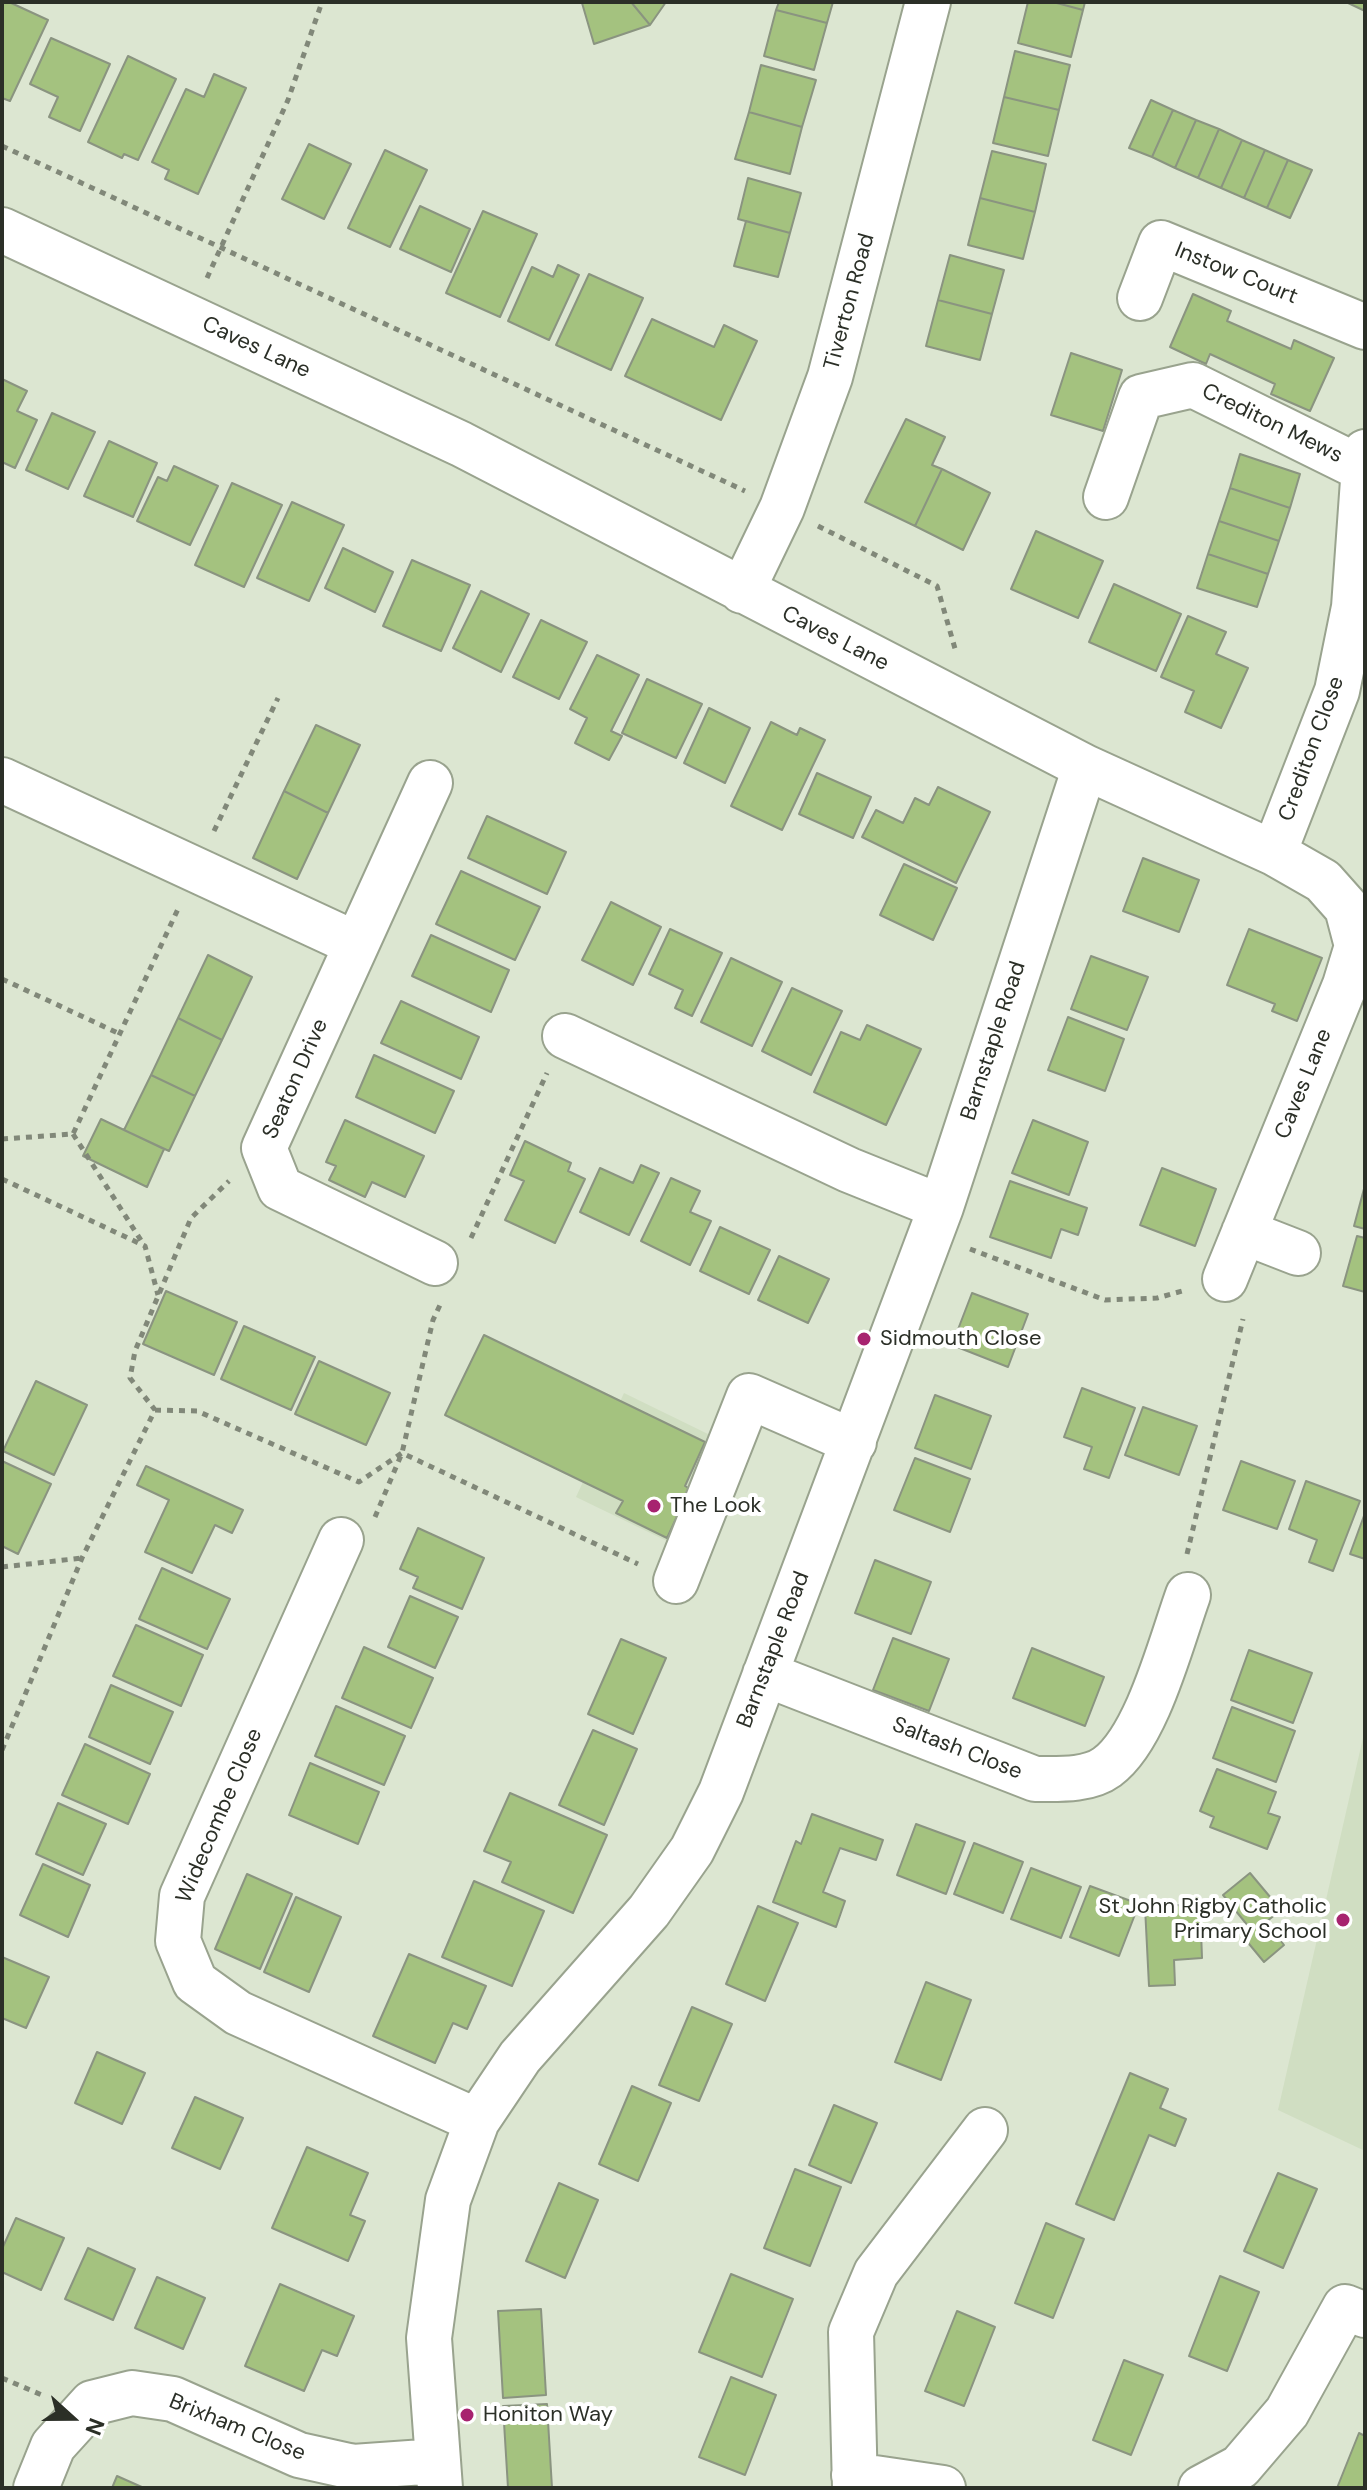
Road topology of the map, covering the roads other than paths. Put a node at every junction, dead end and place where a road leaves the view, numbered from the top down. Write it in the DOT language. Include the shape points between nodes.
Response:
graph roads {
  1 [pos="928,2"];
  2 [pos="2,230"];
  3 [pos="1140,298"];
  4 [pos="1365,327"];
  5 [pos="1364,461"];
  6 [pos="1106,497"];
  7 [pos="742,591"];
  8 [pos="1085,767"];
  9 [pos="2,780"];
  10 [pos="430,783"];
  11 [pos="1274,853"];
  12 [pos="356,944"];
  13 [pos="565,1036"];
  14 [pos="936,1221"];
  15 [pos="1244,1232"];
  16 [pos="1298,1253"];
  17 [pos="435,1263"];
  18 [pos="1225,1279"];
  19 [pos="854,1442"];
  20 [pos="341,1540"];
  21 [pos="676,1581"];
  22 [pos="1188,1595"];
  23 [pos="765,1674"];
  24 [pos="477,2121"];
  25 [pos="985,2130"];
  26 [pos="1365,2315"];
  27 [pos="439,2474"];
  28 [pos="854,2482"];
  29 [pos="36,2488"];
  30 [pos="943,2488"];
  31 [pos="1201,2488"];
  1 -- 7 [label="street, Tiverton Road" via="830,377 782,508"];
  2 -- 7 [label="street, Caves Lane" via="461,444"];
  3 -- 4 [label="street, Instow Court" via="1161,243"];
  5 -- 6 [label="street, Crediton Mews" via="1193,385 1141,397"];
  5 -- 11 [label="street, Crediton Close" via="1354,607 1337,691"];
  7 -- 8 [label="street, Caves Lane"];
  8 -- 11 [label="street, Caves Lane"];
  8 -- 14 [label="street, Barnstaple Road"];
  9 -- 12 [label="street"];
  10 -- 12 [label="street, Seaton Drive"];
  11 -- 15 [label="street, Caves Lane" via="1323,881 1347,908 1357,946"];
  12 -- 17 [label="street, Seaton Drive" via="264,1148 280,1188"];
  13 -- 14 [label="street" via="849,1170"];
  14 -- 19 [label="street, Barnstaple Road"];
  15 -- 16 [label="street"];
  15 -- 18 [label="street, Caves Lane"];
  19 -- 21 [label="street" via="749,1396"];
  19 -- 23 [label="street, Barnstaple Road"];
  20 -- 24 [label="street, Widecombe Close" via="182,1896 178,1941 195,1982 238,2013"];
  22 -- 23 [label="street, Saltash Close" via="1143,1718 1125,1751 1106,1769 1075,1778 1035,1779"];
  23 -- 24 [label="street, Barnstaple Road" via="721,1792 692,1850 649,1911 520,2057"];
  24 -- 27 [label="street, Barnstaple Road" via="448,2200 429,2338"];
  25 -- 28 [label="street" via="876,2273 851,2332"];
  26 -- 31 [label="street" via="1345,2307 1287,2412 1240,2467"];
  27 -- 29 [label="street, Brixham Close" via="353,2467 299,2455 173,2399 132,2393 92,2403 53,2446"];
  28 -- 30 [label="street"];
}
